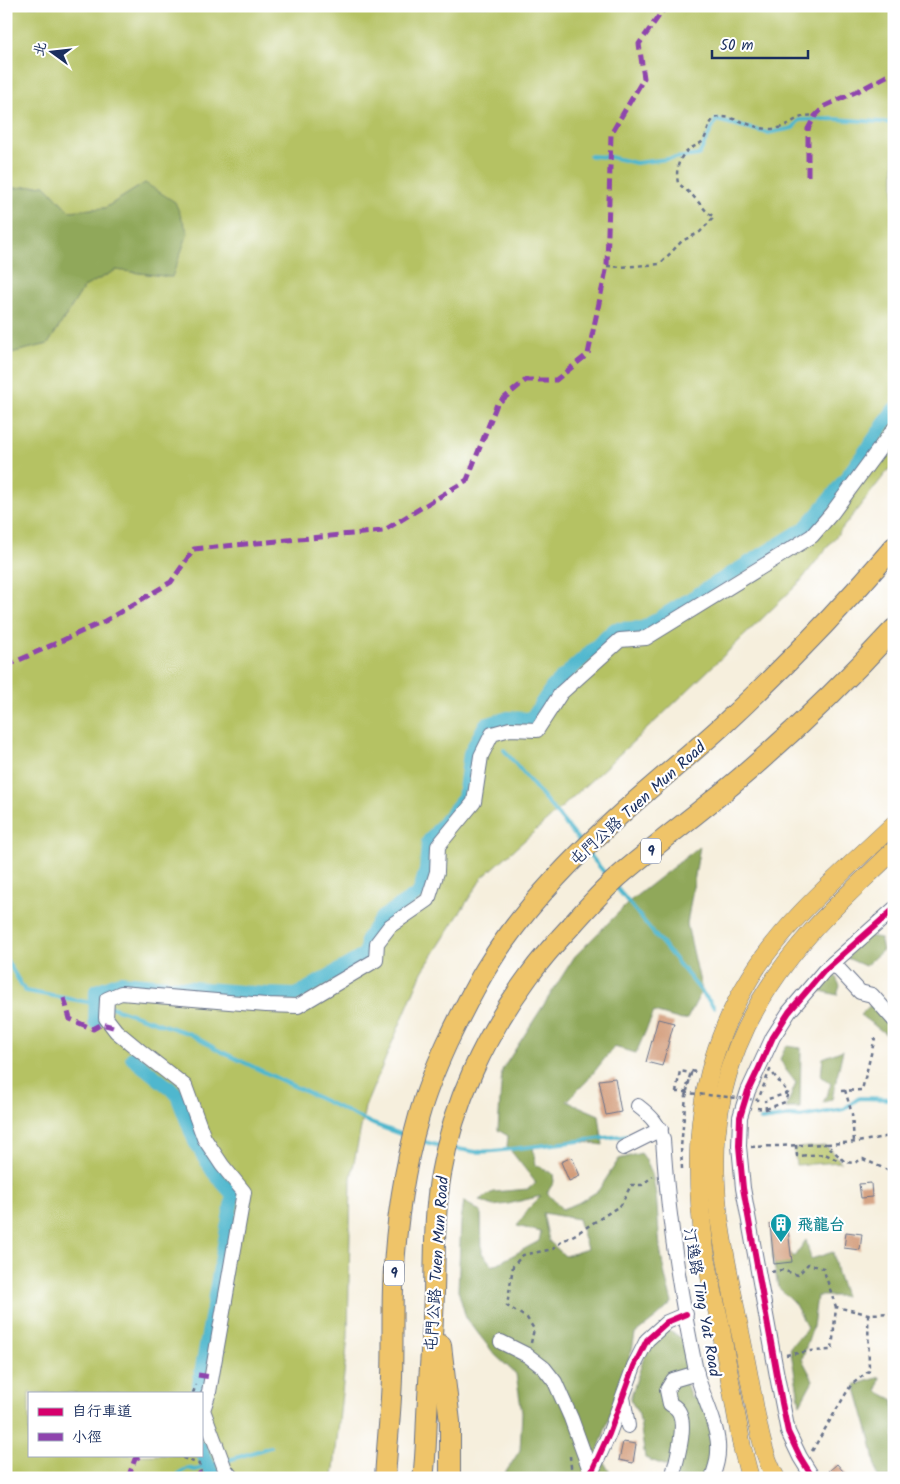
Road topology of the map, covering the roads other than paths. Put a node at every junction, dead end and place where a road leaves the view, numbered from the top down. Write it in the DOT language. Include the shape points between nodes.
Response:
graph roads {
  1 [pos="894,429"];
  2 [pos="894,547"];
  3 [pos="894,629"];
  4 [pos="894,824"];
  5 [pos="894,850"];
  6 [pos="894,909"];
  7 [pos="832,963"];
  8 [pos="894,1020"];
  9 [pos="638,1106"];
  10 [pos="660,1129"];
  11 [pos="624,1148"];
  12 [pos="686,1314"];
  13 [pos="501,1342"];
  14 [pos="697,1373"];
  15 [pos="437,1377"];
  16 [pos="623,1396"];
  17 [pos="628,1426"];
  18 [pos="229,1473"];
  19 [pos="385,1474"];
  20 [pos="590,1475"];
  21 [pos="424,1478"];
  22 [pos="450,1478"];
  23 [pos="672,1478"];
  24 [pos="712,1478"];
  25 [pos="750,1478"];
  26 [pos="776,1478"];
  27 [pos="813,1478"];
  1 -- 18 [label="street" via="812,536 646,638 620,640 561,693 537,730 510,729 492,734 481,756 474,802 438,846 436,872 428,900 390,926 377,943 376,960 298,1006 121,993 107,999 106,1018 116,1031 185,1086 204,1138 244,1192 209,1392 203,1410"];
  2 -- 19 [label="highway, 屯門公路 Tuen Mun Road / 9" via="775,675 569,864 508,935 471,995 433,1075 419,1116 401,1196 396,1230 392,1377"];
  3 -- 15 [label="highway, 屯門公路 Tuen Mun Road / 9" via="761,760 618,878 587,908 560,938 504,1013 470,1079 441,1174 434,1308 440,1340"];
  4 -- 25 [label="main road" via="801,914 750,977 717,1046 706,1084 699,1130 698,1181 705,1250"];
  5 -- 26 [label="main road" via="814,928 768,986 734,1051 723,1090 716,1130 715,1177 721,1228 761,1441"];
  6 -- 7 [label="street"];
  7 -- 8 [label="street" via="860,992 872,995"];
  7 -- 27 [label="street, bridge" via="789,1012 773,1037 748,1091 740,1117 743,1188 788,1432"];
  9 -- 10 [label="street"];
  10 -- 11 [label="street"];
  10 -- 12 [label="street, 汀逸路 Ting Yat Road" via="674,1247"];
  12 -- 14 [label="street, 汀逸路 Ting Yat Road"];
  12 -- 16 [label="street" via="667,1322 647,1340"];
  13 -- 20 [label="street" via="533,1359 555,1382"];
  14 -- 23 [label="street" via="673,1380 667,1390 670,1404 678,1409 682,1422 681,1442"];
  14 -- 24 [label="street, 汀逸路 Ting Yat Road" via="718,1443 718,1463"];
  15 -- 21 [label="highway"];
  15 -- 22 [label="highway" via="450,1422"];
  16 -- 17 [label="street"];
  16 -- 20 [label="street"];
}
